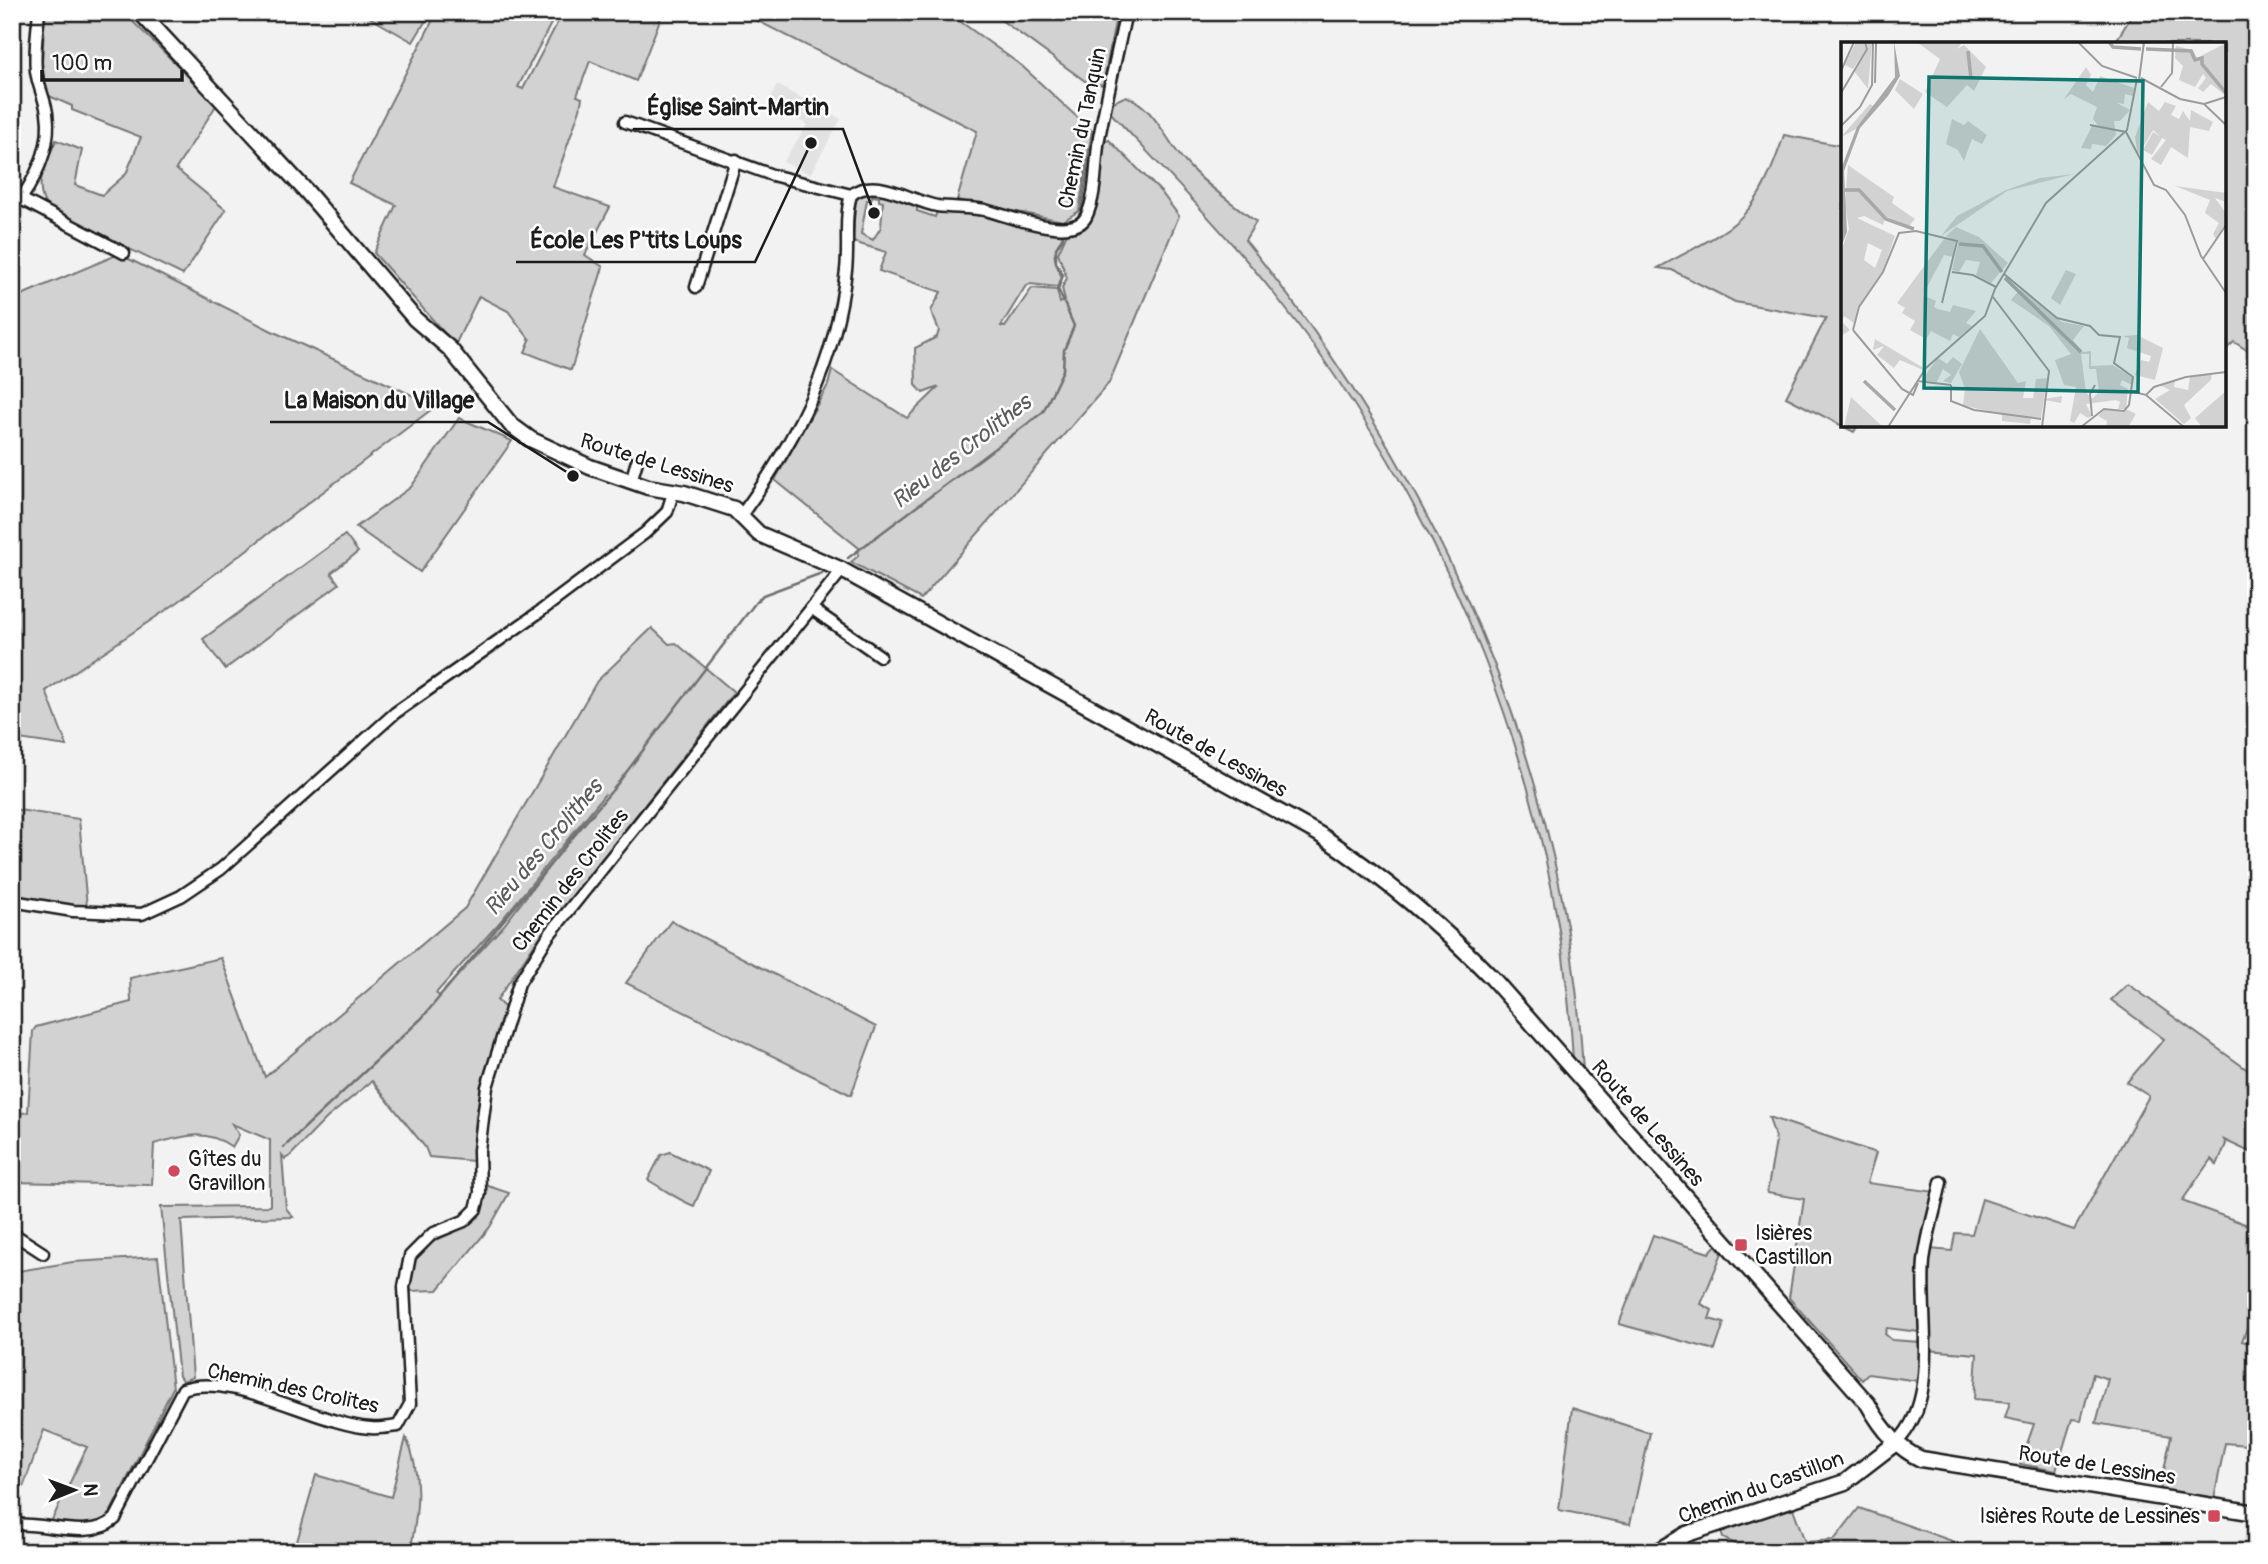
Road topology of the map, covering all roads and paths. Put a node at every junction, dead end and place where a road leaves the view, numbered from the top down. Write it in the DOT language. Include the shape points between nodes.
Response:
graph roads {
  1 [pos="39,12"];
  2 [pos="139,12"];
  3 [pos="1126,12"];
  4 [pos="625,122"];
  5 [pos="736,160"];
  6 [pos="851,195"];
  7 [pos="17,200"];
  8 [pos="124,253"];
  9 [pos="696,287"];
  10 [pos="638,461"];
  11 [pos="631,481"];
  12 [pos="673,493"];
  13 [pos="742,514"];
  14 [pos="842,570"];
  15 [pos="811,608"];
  16 [pos="880,656"];
  17 [pos="12,901"];
  18 [pos="1941,1182"];
  19 [pos="12,1233"];
  20 [pos="43,1253"];
  21 [pos="1897,1442"];
  22 [pos="2255,1513"];
  23 [pos="12,1525"];
  24 [pos="1657,1552"];
  1 -- 7 [label="street" via="36,74 47,114 48,143 33,182"];
  2 -- 11 [label="main road, Route de Lessines" via="307,192 415,319 450,349 511,425 553,451"];
  3 -- 6 [label="street, Chemin du Tanquin" via="1086,217 1080,224 1058,228 982,210 937,206 880,188 864,187"];
  4 -- 5 [label="street"];
  5 -- 6 [label="street" via="772,175"];
  5 -- 9 [label="street"];
  6 -- 13 [label="street" via="847,269 833,347 822,378"];
  7 -- 8 [label="street"];
  10 -- 11 [label="street"];
  11 -- 12 [label="main road, Route de Lessines"];
  12 -- 13 [label="main road, Route de Lessines"];
  12 -- 17 [label="street" via="667,512 645,533 395,712 221,869 181,896 142,914 73,911"];
  13 -- 14 [label="main road, Route de Lessines" via="759,534"];
  14 -- 15 [label="street, Chemin des Crolites"];
  14 -- 21 [label="main road, Route de Lessines" via="1320,834 1435,922 1510,999"];
  15 -- 16 [label="street"];
  15 -- 23 [label="street, Chemin des Crolites" via="526,968 487,1087 476,1209 464,1221 418,1244 406,1269 410,1404 398,1426 370,1429 230,1389 192,1386 183,1389 115,1519 106,1527 92,1531"];
  18 -- 21 [label="street, Chemin du Castillon" via="1924,1258 1923,1384 1915,1420"];
  19 -- 20 [label="street"];
  21 -- 22 [label="main road, Route de Lessines" via="1921,1459"];
  21 -- 24 [label="main road, Chemin du Castillon" via="1845,1482 1687,1534"];
}
